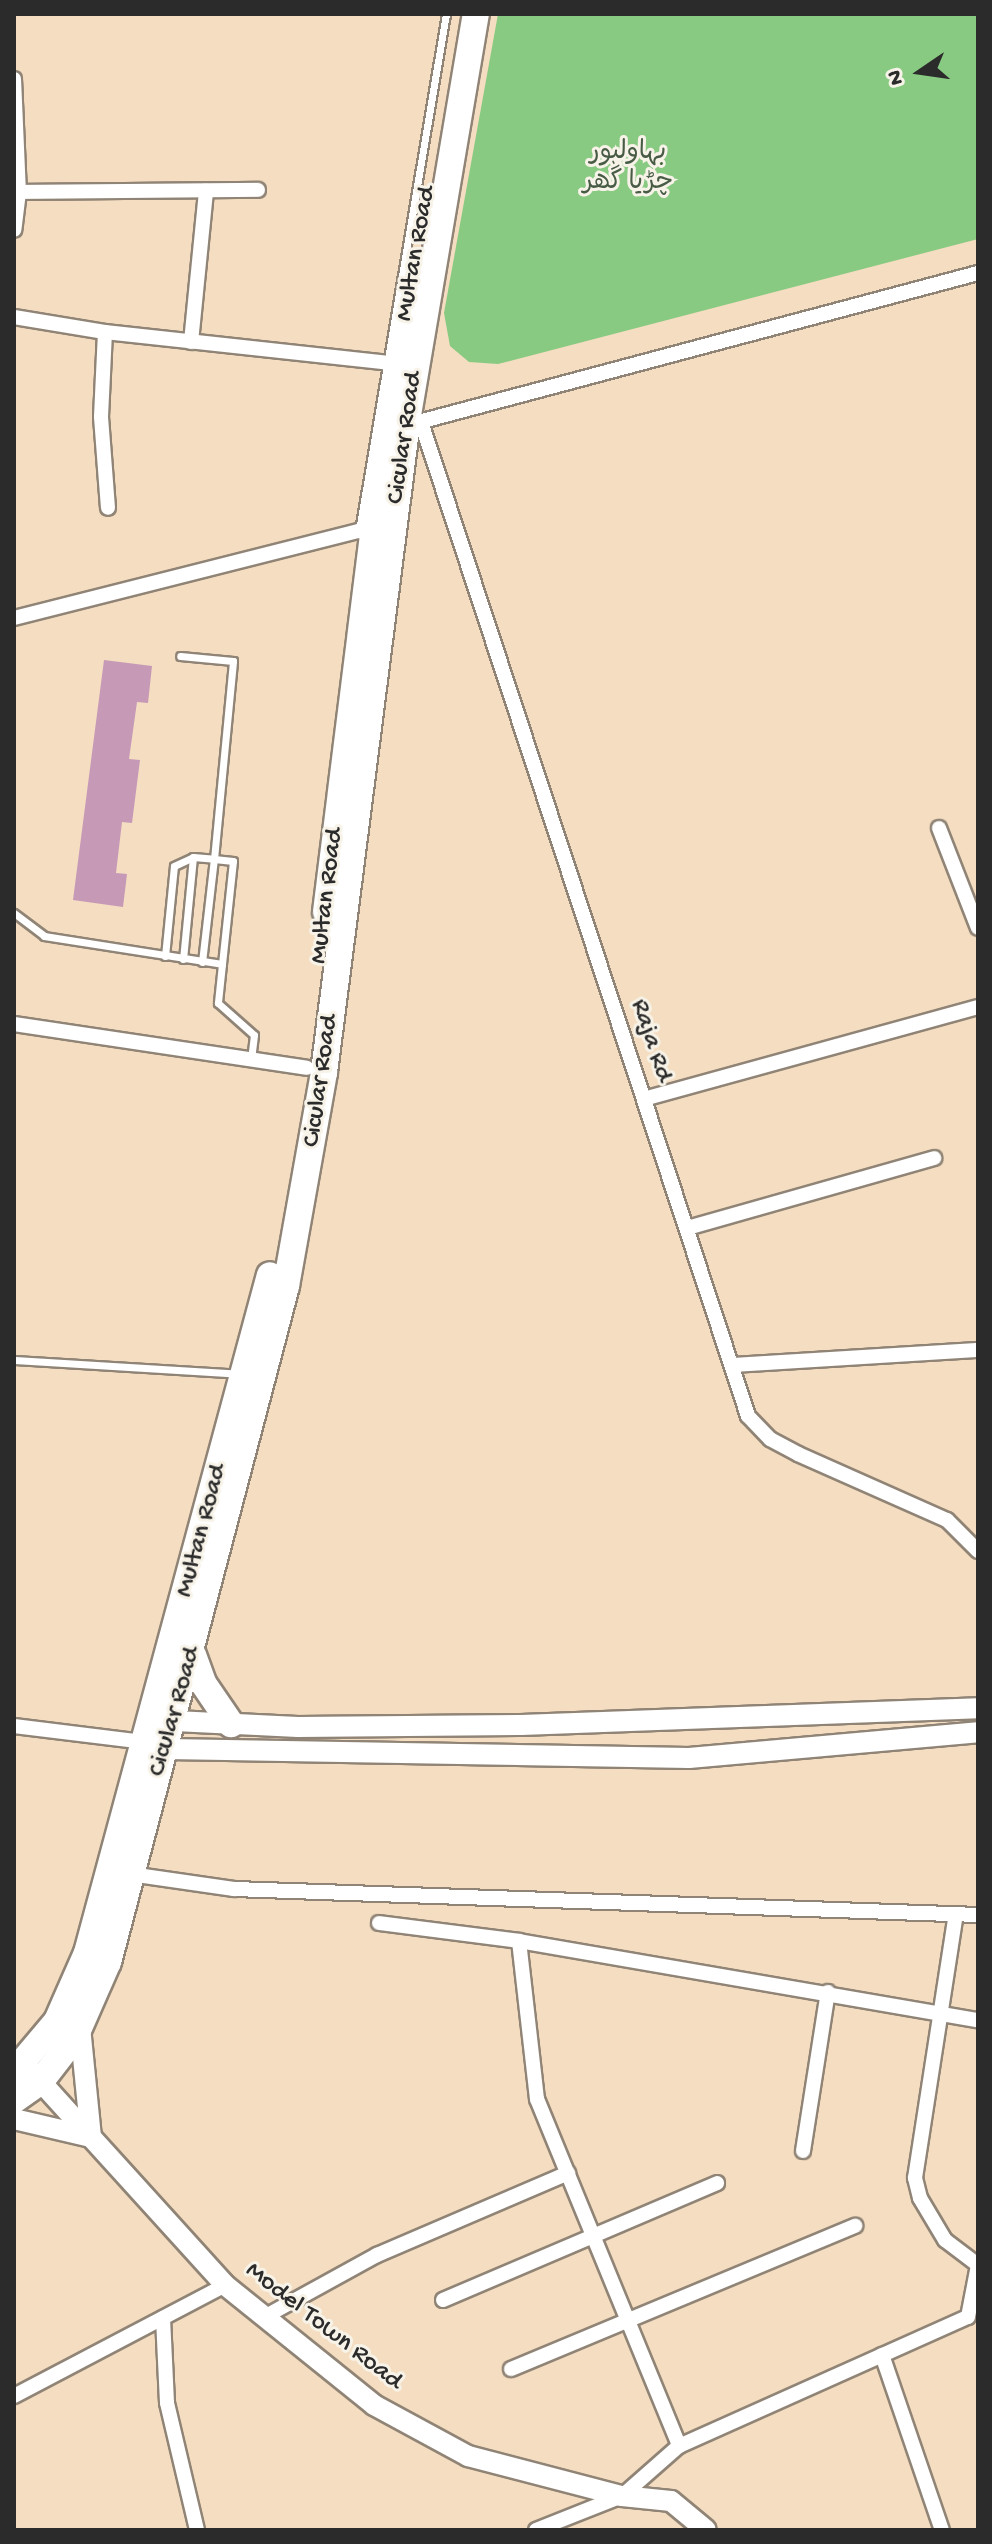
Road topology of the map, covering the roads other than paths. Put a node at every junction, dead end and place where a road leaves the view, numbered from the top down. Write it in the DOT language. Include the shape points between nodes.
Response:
graph roads {
  1 [pos="446,14"];
  2 [pos="459,14"];
  3 [pos="476,14"];
  4 [pos="14,79"];
  5 [pos="258,190"];
  6 [pos="206,191"];
  7 [pos="19,192"];
  8 [pos="14,230"];
  9 [pos="978,273"];
  10 [pos="14,317"];
  11 [pos="105,332"];
  12 [pos="191,342"];
  13 [pos="391,362"];
  14 [pos="406,420"];
  15 [pos="108,508"];
  16 [pos="374,534"];
  17 [pos="14,618"];
  18 [pos="180,656"];
  19 [pos="939,828"];
  20 [pos="193,857"];
  21 [pos="214,859"];
  22 [pos="14,913"];
  23 [pos="978,928"];
  24 [pos="165,956"];
  25 [pos="183,959"];
  26 [pos="202,962"];
  27 [pos="222,964"];
  28 [pos="978,1007"];
  29 [pos="14,1024"];
  30 [pos="251,1059"];
  31 [pos="307,1068"];
  32 [pos="644,1099"];
  33 [pos="934,1158"];
  34 [pos="687,1228"];
  35 [pos="978,1350"];
  36 [pos="14,1360"];
  37 [pos="732,1365"];
  38 [pos="255,1378"];
  39 [pos="978,1551"];
  40 [pos="193,1655"];
  41 [pos="978,1708"];
  42 [pos="175,1721"];
  43 [pos="231,1724"];
  44 [pos="14,1726"];
  45 [pos="978,1732"];
  46 [pos="156,1745"];
  47 [pos="130,1874"];
  48 [pos="956,1914"];
  49 [pos="978,1915"];
  50 [pos="379,1923"];
  51 [pos="519,1941"];
  52 [pos="828,1992"];
  53 [pos="940,2013"];
  54 [pos="978,2020"];
  55 [pos="80,2027"];
  56 [pos="26,2073"];
  57 [pos="14,2100"];
  58 [pos="14,2119"];
  59 [pos="91,2137"];
  60 [pos="803,2151"];
  61 [pos="568,2173"];
  62 [pos="717,2183"];
  63 [pos="855,2226"];
  64 [pos="593,2236"];
  65 [pos="978,2265"];
  66 [pos="225,2285"];
  67 [pos="443,2300"];
  68 [pos="266,2316"];
  69 [pos="627,2317"];
  70 [pos="163,2318"];
  71 [pos="882,2355"];
  72 [pos="511,2369"];
  73 [pos="14,2396"];
  74 [pos="679,2446"];
  75 [pos="622,2496"];
  76 [pos="197,2530"];
  77 [pos="536,2530"];
  78 [pos="706,2530"];
  79 [pos="942,2530"];
  1 -- 13 [label="lane"];
  2 -- 13 [label="highway, Multan Road"];
  3 -- 14 [label="highway, Cicular Road"];
  4 -- 7 [label="street"];
  5 -- 6 [label="street"];
  6 -- 7 [label="street"];
  6 -- 12 [label="street"];
  7 -- 8 [label="street"];
  9 -- 14 [label="street"];
  10 -- 11 [label="street"];
  11 -- 12 [label="street"];
  11 -- 15 [label="street" via="101,417"];
  12 -- 13 [label="street"];
  13 -- 14 [label="highway, Multan Road"];
  13 -- 16 [label="lane"];
  14 -- 16 [label="highway, Cicular Road"];
  14 -- 32 [label="street, Raja Rd"];
  16 -- 17 [label="street"];
  16 -- 31 [label="highway, Multan Road"];
  16 -- 38 [label="highway, Cicular Road" via="320,1102"];
  18 -- 21 [label="lane" via="233,661"];
  19 -- 23 [label="street"];
  20 -- 21 [label="lane"];
  20 -- 24 [label="lane" via="174,866"];
  20 -- 25 [label="lane"];
  21 -- 26 [label="lane"];
  21 -- 27 [label="lane" via="233,861"];
  22 -- 24 [label="lane" via="44,936"];
  24 -- 25 [label="lane"];
  25 -- 26 [label="lane"];
  26 -- 27 [label="lane"];
  27 -- 30 [label="lane" via="218,1003 254,1035"];
  28 -- 32 [label="street"];
  29 -- 30 [label="street"];
  30 -- 31 [label="street"];
  31 -- 38 [label="highway, Multan Road"];
  32 -- 34 [label="street, Raja Rd"];
  33 -- 34 [label="street"];
  34 -- 37 [label="street, Raja Rd"];
  35 -- 37 [label="street"];
  36 -- 38 [label="lane"];
  37 -- 39 [label="street, Raja Rd" via="748,1416 770,1439 947,1520"];
  38 -- 40 [label="highway, Cicular Road"];
  38 -- 46 [label="highway, Multan Road"];
  40 -- 42 [label="highway, Cicular Road"];
  40 -- 43 [label="highway" via="203,1683"];
  41 -- 43 [label="main road" via="521,1725"];
  42 -- 43 [label="main road"];
  42 -- 46 [label="highway, Cicular Road"];
  44 -- 46 [label="street"];
  45 -- 46 [label="main road" via="689,1758"];
  46 -- 47 [label="highway, Cicular Road"];
  46 -- 56 [label="highway, Multan Road" via="70,2000"];
  47 -- 48 [label="street" via="234,1889"];
  47 -- 55 [label="highway, Cicular Road" via="108,1962"];
  48 -- 49 [label="street"];
  48 -- 53 [label="street"];
  50 -- 51 [label="street"];
  51 -- 52 [label="street"];
  51 -- 61 [label="street" via="537,2099"];
  52 -- 53 [label="street"];
  52 -- 60 [label="street"];
  53 -- 54 [label="street"];
  53 -- 65 [label="street" via="915,2178 920,2198 945,2240"];
  55 -- 56 [label="highway, Cicular Road"];
  55 -- 59 [label="main road"];
  56 -- 57 [label="highway, Cicular Road"];
  56 -- 59 [label="main road, Model Town Road"];
  58 -- 59 [label="main road"];
  59 -- 66 [label="main road, Model Town Road"];
  61 -- 64 [label="street"];
  61 -- 68 [label="street" via="377,2255"];
  62 -- 64 [label="street"];
  63 -- 69 [label="street"];
  64 -- 67 [label="street"];
  64 -- 69 [label="street"];
  65 -- 71 [label="street" via="968,2317"];
  66 -- 68 [label="main road, Model Town Road"];
  66 -- 70 [label="street"];
  68 -- 75 [label="main road, Model Town Road" via="374,2405 468,2456"];
  69 -- 72 [label="street"];
  69 -- 74 [label="street"];
  70 -- 73 [label="street"];
  70 -- 76 [label="street" via="167,2403"];
  71 -- 74 [label="street"];
  71 -- 79 [label="street"];
  74 -- 75 [label="street"];
  75 -- 77 [label="street"];
  75 -- 78 [label="main road, Model Town Road" via="671,2501"];
}
